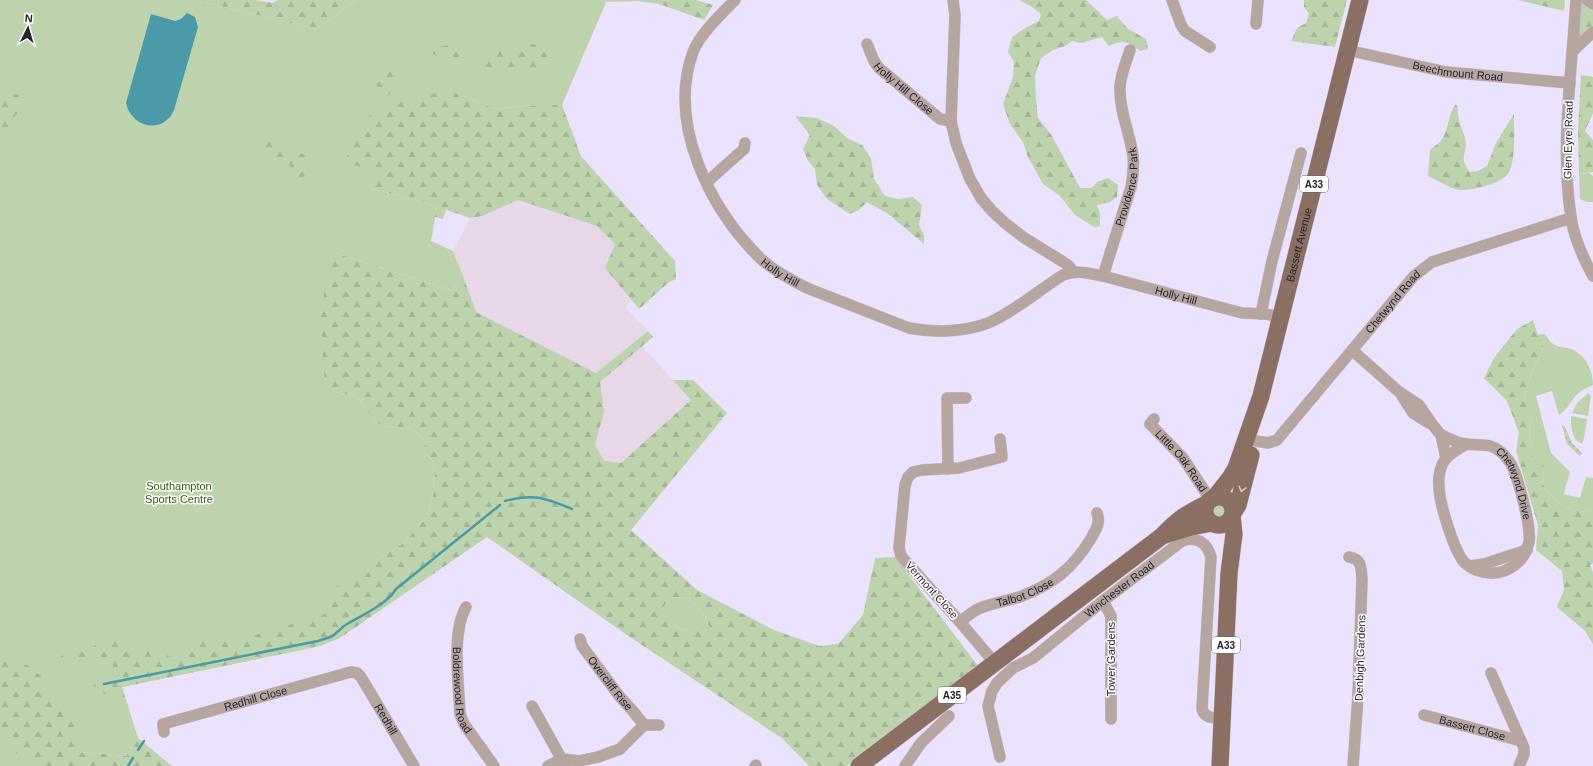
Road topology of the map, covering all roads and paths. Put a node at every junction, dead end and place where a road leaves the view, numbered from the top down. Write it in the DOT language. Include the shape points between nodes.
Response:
graph roads {
  1 [pos="735,0"];
  2 [pos="954,0"];
  3 [pos="1172,0"];
  4 [pos="1258,0"];
  5 [pos="1360,0"];
  6 [pos="1576,0"];
  7 [pos="1587,0"];
  8 [pos="1593,4"];
  9 [pos="1256,24"];
  10 [pos="1593,32"];
  11 [pos="867,44"];
  12 [pos="1210,47"];
  13 [pos="1130,50"];
  14 [pos="1347,50"];
  15 [pos="1573,51"];
  16 [pos="1570,83"];
  17 [pos="951,120"];
  18 [pos="745,143"];
  19 [pos="1302,152"];
  20 [pos="707,182"];
  21 [pos="1571,218"];
  22 [pos="1073,271"];
  23 [pos="1103,276"];
  24 [pos="1593,276"];
  25 [pos="1261,314"];
  26 [pos="1280,317"];
  27 [pos="1352,350"];
  28 [pos="1261,396"];
  29 [pos="966,398"];
  30 [pos="1149,424"];
  31 [pos="1441,435"];
  32 [pos="1000,439"];
  33 [pos="1256,441"];
  34 [pos="1467,444"];
  35 [pos="1446,458"];
  36 [pos="948,469"];
  37 [pos="1210,500"];
  38 [pos="1097,512"];
  39 [pos="1233,514"];
  40 [pos="1213,524"];
  41 [pos="1162,536"];
  42 [pos="1349,557"];
  43 [pos="1229,573"];
  44 [pos="1103,601"];
  45 [pos="466,607"];
  46 [pos="960,622"];
  47 [pos="1031,634"];
  48 [pos="580,639"];
  49 [pos="1043,650"];
  50 [pos="994,662"];
  51 [pos="357,673"];
  52 [pos="1491,673"];
  53 [pos="532,706"];
  54 [pos="1424,714"];
  55 [pos="1222,718"];
  56 [pos="1111,719"];
  57 [pos="946,722"];
  58 [pos="644,725"];
  59 [pos="659,725"];
  60 [pos="164,732"];
  61 [pos="1521,741"];
  62 [pos="1000,757"];
  63 [pos="564,763"];
  64 [pos="864,764"];
  65 [pos="414,766"];
  66 [pos="494,766"];
  67 [pos="548,766"];
  68 [pos="905,766"];
  69 [pos="1220,766"];
  70 [pos="1353,766"];
  71 [pos="1519,766"];
  1 -- 20 [label="street, Holly Hill" via="699,41 693,51 689,67 686,96 687,128 696,159"];
  2 -- 17 [label="street"];
  3 -- 12 [label="street" via="1181,25 1186,31 1202,37"];
  4 -- 9 [label="street"];
  5 -- 14 [label="main road, Bassett Avenue / A33"];
  6 -- 15 [label="street, Glen Eyre Road"];
  7 -- 8 [label="street"];
  10 -- 15 [label="street"];
  11 -- 17 [label="street, Holly Hill Close" via="879,68 940,119"];
  13 -- 23 [label="street, Providence Park" via="1123,68 1120,98 1133,155 1134,174"];
  14 -- 16 [label="street, Beechmount Road" via="1466,74"];
  14 -- 26 [label="main road, Bassett Avenue / A33"];
  15 -- 16 [label="street, Glen Eyre Road"];
  16 -- 21 [label="street, Glen Eyre Road" via="1566,149"];
  17 -- 22 [label="street" via="956,143 970,179 981,198 992,211 1023,237 1068,264"];
  18 -- 20 [label="street" via="744,149"];
  19 -- 25 [label="street, Bassett Avenue" via="1272,261"];
  20 -- 22 [label="street, Holly Hill" via="733,226 776,271 807,288 909,328 923,331 955,330 987,323 1063,274"];
  21 -- 24 [label="street, Glen Eyre Road"];
  21 -- 27 [label="street, Chetwynd Road" via="1432,262 1414,276"];
  22 -- 23 [label="street, Holly Hill"];
  23 -- 25 [label="street, Holly Hill" via="1242,313"];
  25 -- 26 [label="street, Holly Hill"];
  26 -- 28 [label="main road, Bassett Avenue / A33"];
  27 -- 31 [label="street, Chetwynd Drive" via="1398,391 1419,405"];
  27 -- 33 [label="street, Chetwynd Road" via="1277,440 1268,443"];
  28 -- 33 [label="main road, Bassett Avenue / A33"];
  28 -- 37 [label="main road, Bassett Avenue / A33" via="1236,468"];
  29 -- 36 [label="street" via="947,398"];
  30 -- 37 [label="street, Little Oak Road" via="1183,458"];
  31 -- 34 [label="street, Chetwynd Drive"];
  31 -- 35 [label="street, Chetwynd Drive"];
  32 -- 36 [label="street, Vermont Close" via="1002,457"];
  33 -- 39 [label="main road, Bassett Avenue / A33, one-way" via="1238,505"];
  34 -- 35 [label="street"];
  34 -- 35 [label="street, Chetwynd Drive" via="1484,444 1492,447 1500,451 1512,466 1529,527 1527,550 1470,566 1459,556 1439,488 1440,473"];
  36 -- 46 [label="street, Vermont Close" via="922,470 913,472 908,477 899,548 901,556"];
  37 -- 39 [label="main road" via="1223,497 1230,501"];
  37 -- 40 [label="main road" via="1205,513"];
  37 -- 41 [label="main road, Winchester Road / A35" via="1186,514"];
  38 -- 46 [label="street, Talbot Close" via="1099,524 1082,554 1068,570 1022,596 976,610"];
  39 -- 40 [label="main road" via="1230,520 1223,524"];
  39 -- 43 [label="main road, Bassett Avenue / A33" via="1234,534"];
  40 -- 41 [label="main road, Winchester Road / A35" via="1191,527"];
  40 -- 43 [label="main road, Bassett Avenue / A33"];
  41 -- 47 [label="main road, Winchester Road / A35"];
  42 -- 70 [label="street, Denbigh Gardens" via="1360,562 1362,579 1356,748"];
  43 -- 55 [label="main road, Bassett Avenue / A33"];
  44 -- 49 [label="street, Winchester Road"];
  44 -- 55 [label="street, Winchester Road" via="1182,541 1200,541 1205,545 1211,557 1202,711 1206,716"];
  44 -- 56 [label="street, Tower Gardens" via="1111,616"];
  45 -- 66 [label="street, Boldrewood Road" via="458,629 460,714 464,724"];
  46 -- 50 [label="street, Vermont Close"];
  47 -- 49 [label="street"];
  47 -- 50 [label="main road, Winchester Road / A35"];
  48 -- 58 [label="street, Overcliff Rise" via="582,646"];
  49 -- 62 [label="street, Winchester Road" via="1013,668 992,690 988,706"];
  50 -- 64 [label="main road, Winchester Road / A35"];
  51 -- 60 [label="street, Redhill Close" via="351,672 163,724"];
  51 -- 65 [label="street, Redhill"];
  52 -- 61 [label="street, Bassett Close"];
  53 -- 63 [label="street"];
  54 -- 61 [label="street, Bassett Close"];
  55 -- 69 [label="main road, Bassett Avenue / A33"];
  57 -- 68 [label="street" via="921,743"];
  58 -- 59 [label="street"];
  58 -- 63 [label="street" via="620,749 598,757"];
  61 -- 71 [label="street, Bassett Close" via="1525,750"];
  63 -- 67 [label="street"];
}
